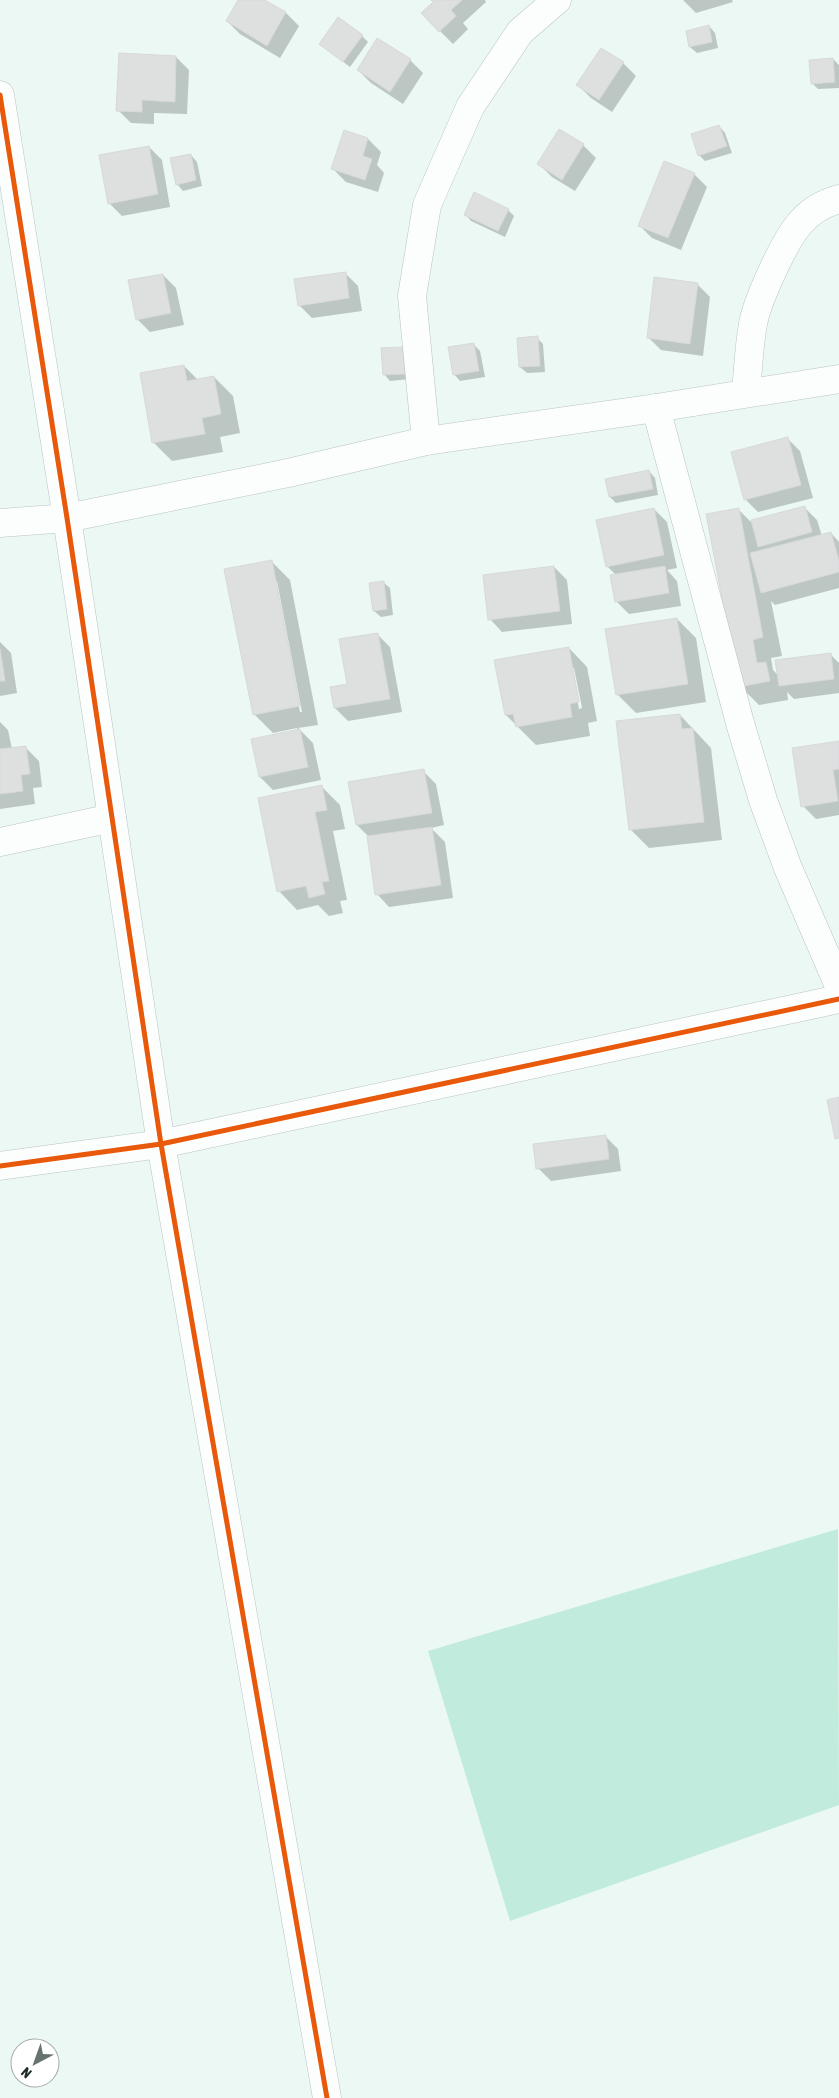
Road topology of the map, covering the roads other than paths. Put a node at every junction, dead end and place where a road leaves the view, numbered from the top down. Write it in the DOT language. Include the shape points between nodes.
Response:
graph roads {
  1 [pos="557,0"];
  2 [pos="0,95"];
  3 [pos="7,191"];
  4 [pos="839,199"];
  5 [pos="839,379"];
  6 [pos="746,393"];
  7 [pos="656,408"];
  8 [pos="426,441"];
  9 [pos="67,518"];
  10 [pos="0,523"];
  11 [pos="112,818"];
  12 [pos="0,842"];
  13 [pos="839,986"];
  14 [pos="839,999"];
  15 [pos="161,1144"];
  16 [pos="0,1166"];
  17 [pos="327,2098"];
  1 -- 8 [label="street" via="520,32 470,107 428,205 412,296"];
  2 -- 3 [label="street"];
  3 -- 9 [label="street"];
  4 -- 6 [label="street" via="823,203 802,220 786,244 753,322"];
  5 -- 6 [label="street"];
  6 -- 7 [label="street"];
  7 -- 8 [label="street"];
  7 -- 13 [label="street" via="763,800 788,868"];
  8 -- 9 [label="street"];
  9 -- 10 [label="street"];
  9 -- 11 [label="street"];
  11 -- 12 [label="street"];
  11 -- 15 [label="street"];
  14 -- 15 [label="street"];
  15 -- 16 [label="street"];
  15 -- 17 [label="street"];
}
